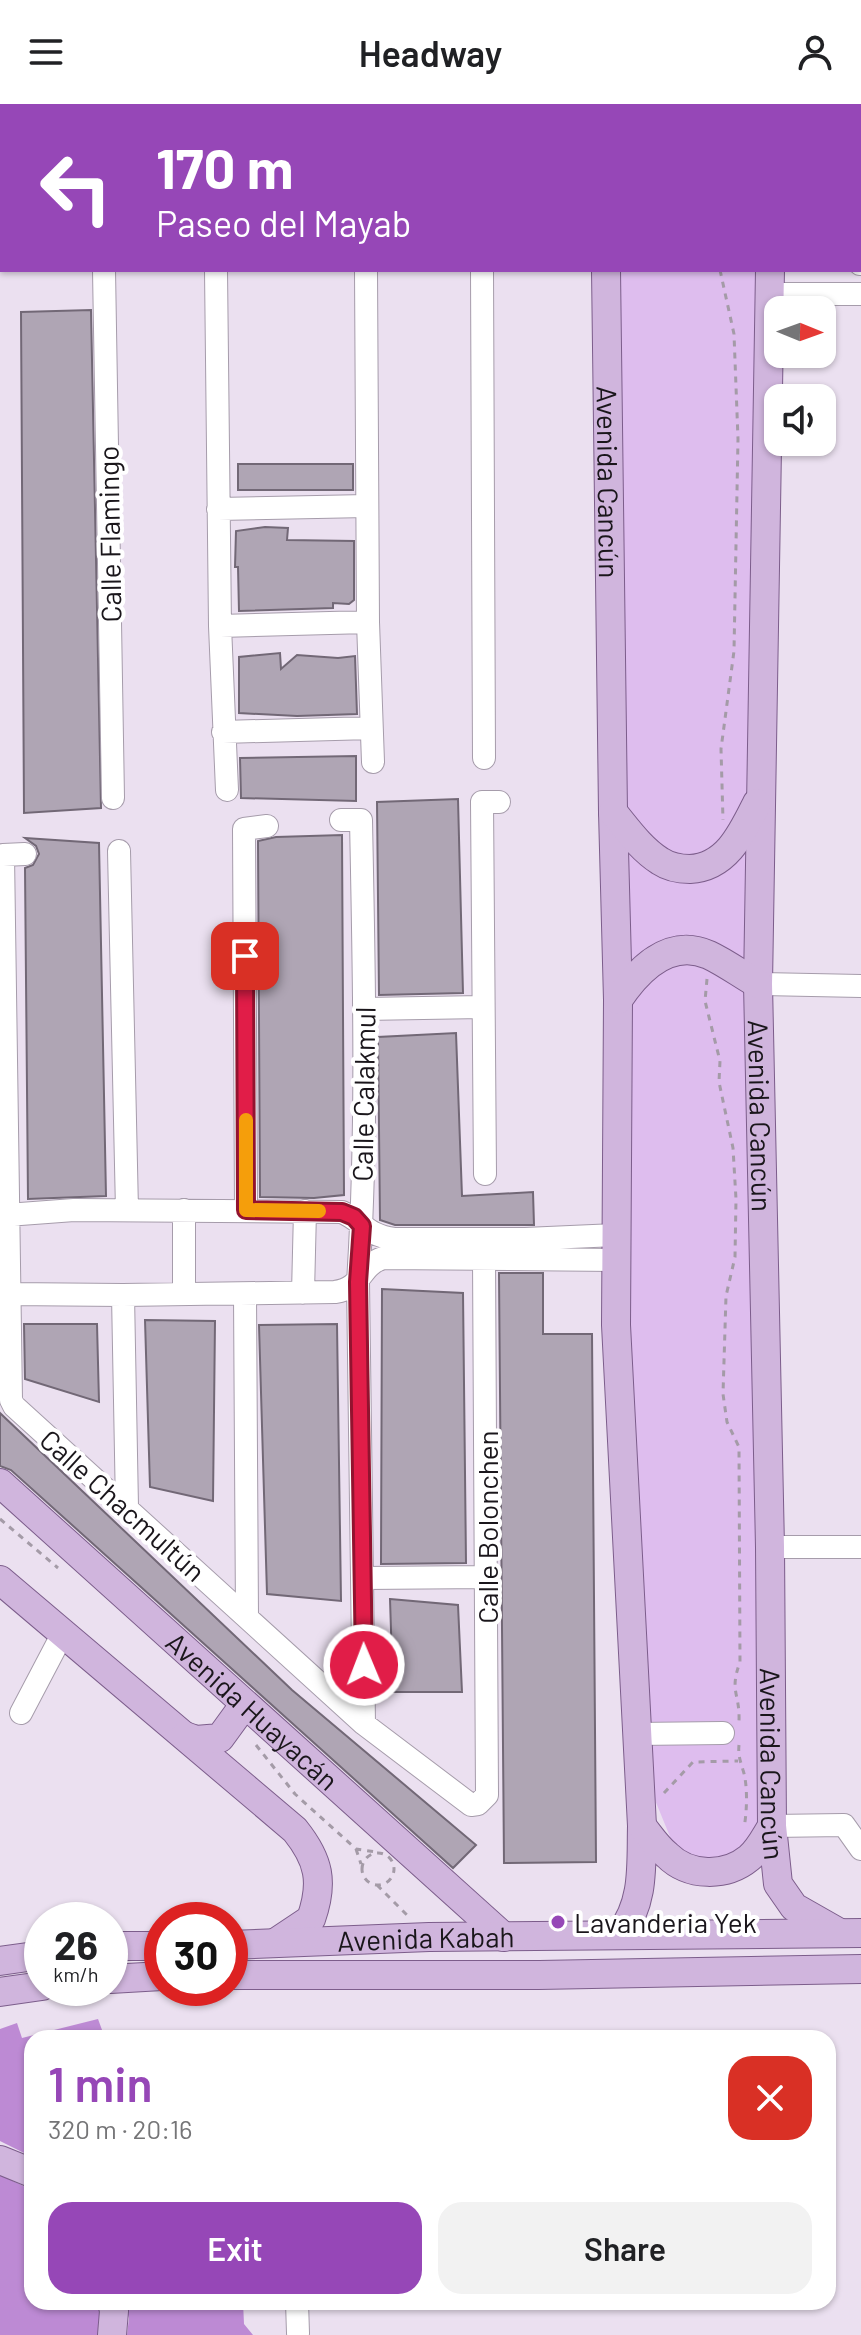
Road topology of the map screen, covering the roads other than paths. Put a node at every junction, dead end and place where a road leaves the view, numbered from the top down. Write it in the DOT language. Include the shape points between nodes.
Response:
graph roads {
  1 [pos="104,272"];
  2 [pos="216,272"];
  3 [pos="366,272"];
  4 [pos="482,272"];
  5 [pos="606,272"];
  6 [pos="770,282"];
  7 [pos="861,294"];
  8 [pos="367,506"];
  9 [pos="218,509"];
  10 [pos="368,622"];
  11 [pos="220,626"];
  12 [pos="371,728"];
  13 [pos="223,732"];
  14 [pos="484,758"];
  15 [pos="373,762"];
  16 [pos="227,790"];
  17 [pos="760,797"];
  18 [pos="113,798"];
  19 [pos="499,802"];
  20 [pos="613,812"];
  21 [pos="341,820"];
  22 [pos="267,826"];
  23 [pos="119,851"];
  24 [pos="25,854"];
  25 [pos="758,984"];
  26 [pos="861,986"];
  27 [pos="618,1000"];
  28 [pos="482,1007"];
  29 [pos="364,1009"];
  30 [pos="3,1149"];
  31 [pos="485,1174"];
  32 [pos="127,1210"];
  33 [pos="184,1210"];
  34 [pos="246,1210"];
  35 [pos="305,1211"];
  36 [pos="7,1215"];
  37 [pos="362,1226"];
  38 [pos="616,1248"];
  39 [pos="484,1258"];
  40 [pos="358,1282"];
  41 [pos="303,1293"];
  42 [pos="8,1294"];
  43 [pos="184,1294"];
  44 [pos="123,1295"];
  45 [pos="245,1295"];
  46 [pos="0,1483"];
  47 [pos="127,1507"];
  48 [pos="770,1547"];
  49 [pos="861,1547"];
  50 [pos="488,1577"];
  51 [pos="363,1578"];
  52 [pos="0,1580"];
  53 [pos="247,1617"];
  54 [pos="63,1633"];
  55 [pos="244,1705"];
  56 [pos="21,1713"];
  57 [pos="364,1724"];
  58 [pos="723,1733"];
  59 [pos="636,1734"];
  60 [pos="185,1736"];
  61 [pos="487,1795"];
  62 [pos="852,1825"];
  63 [pos="642,1826"];
  64 [pos="772,1826"];
  65 [pos="861,1849"];
  66 [pos="850,1932"];
  67 [pos="620,1934"];
  68 [pos="504,1937"];
  69 [pos="273,1944"];
  70 [pos="248,1945"];
  71 [pos="248,1952"];
  72 [pos="24,1958"];
  73 [pos="0,1961"];
  74 [pos="861,1969"];
  75 [pos="248,1975"];
  76 [pos="24,1989"];
  77 [pos="0,1992"];
  78 [pos="0,2160"];
  79 [pos="24,2170"];
  80 [pos="114,2310"];
  81 [pos="297,2310"];
  82 [pos="298,2333"];
  83 [pos="112,2335"];
  1 -- 18 [label="street, Calle Flamingo"];
  2 -- 9 [label="street"];
  3 -- 8 [label="street"];
  4 -- 14 [label="street"];
  5 -- 20 [label="main road, Avenida Cancún"];
  6 -- 7 [label="street"];
  6 -- 17 [label="main road, Avenida Cancún"];
  8 -- 9 [label="street"];
  8 -- 10 [label="street"];
  9 -- 11 [label="street"];
  10 -- 11 [label="street"];
  10 -- 12 [label="street"];
  11 -- 13 [label="street"];
  12 -- 13 [label="street"];
  12 -- 15 [label="street"];
  13 -- 16 [label="street"];
  17 -- 20 [label="main road" via="727,852 701,867 672,867 656,859"];
  17 -- 25 [label="main road, Avenida Cancún"];
  19 -- 28 [label="street" via="482,802"];
  20 -- 27 [label="main road, Avenida Cancún"];
  21 -- 29 [label="street, Calle Calakmul" via="361,820"];
  22 -- 34 [label="street" via="244,829"];
  23 -- 32 [label="street"];
  24 -- 30 [label="street, Calle Chacmultún" via="3,855"];
  25 -- 26 [label="street"];
  25 -- 27 [label="main road" via="688,950 657,957"];
  25 -- 48 [label="main road, Avenida Cancún"];
  27 -- 38 [label="main road, Avenida Cancún"];
  28 -- 29 [label="street"];
  28 -- 31 [label="street"];
  29 -- 37 [label="street, Calle Calakmul"];
  30 -- 36 [label="street, Calle Chacmultún"];
  32 -- 33 [label="street"];
  32 -- 36 [label="street"];
  33 -- 34 [label="street"];
  33 -- 43 [label="street"];
  34 -- 35 [label="street"];
  35 -- 37 [label="street" via="342,1212"];
  35 -- 41 [label="street"];
  36 -- 42 [label="street, Calle Chacmultún"];
  37 -- 38 [label="street" via="394,1239"];
  37 -- 40 [label="street, Calle Calakmul"];
  38 -- 39 [label="street"];
  38 -- 59 [label="main road, Avenida Cancún"];
  39 -- 40 [label="street" via="383,1258 371,1262"];
  39 -- 50 [label="street, Calle Bolonchen"];
  40 -- 41 [label="street" via="347,1290"];
  40 -- 51 [label="street, Calle Calakmul"];
  41 -- 45 [label="street"];
  42 -- 44 [label="street"];
  42 -- 47 [label="street, Calle Chacmultún" via="14,1406"];
  43 -- 44 [label="street"];
  43 -- 45 [label="street"];
  44 -- 47 [label="street"];
  45 -- 53 [label="street"];
  46 -- 55 [label="main road, Avenida Huayacán"];
  47 -- 53 [label="street, Calle Chacmultún"];
  48 -- 49 [label="street"];
  48 -- 64 [label="main road, Avenida Cancún"];
  50 -- 51 [label="street"];
  50 -- 61 [label="street, Calle Bolonchen"];
  51 -- 57 [label="street, Calle Calakmul"];
  52 -- 54 [label="main road"];
  53 -- 57 [label="street, Calle Chacmultún"];
  54 -- 56 [label="street"];
  54 -- 60 [label="main road"];
  55 -- 60 [label="main road" via="220,1738"];
  55 -- 68 [label="main road, Avenida Huayacán"];
  57 -- 61 [label="street, Calle Chacmultún" via="464,1803 478,1804"];
  58 -- 59 [label="street"];
  59 -- 63 [label="main road, Avenida Cancún"];
  60 -- 69 [label="main road" via="310,1848 319,1878 311,1919"];
  62 -- 64 [label="street"];
  62 -- 65 [label="street"];
  63 -- 64 [label="main road" via="682,1866 722,1872 751,1857"];
  63 -- 67 [label="main road, Avenida Cancún" via="638,1897 632,1919"];
  64 -- 66 [label="main road, Avenida Cancún" via="778,1884 794,1907"];
  66 -- 67 [label="main road, Avenida Kabah"];
  67 -- 68 [label="main road, Avenida Kabah"];
  68 -- 69 [label="main road, Avenida Kabah"];
  69 -- 70 [label="main road, Avenida Kabah"];
  69 -- 71 [label="main road"];
  72 -- 73 [label="main road"];
  74 -- 75 [label="main road, Avenida Kabah"];
  76 -- 77 [label="main road"];
  78 -- 79 [label="main road"];
  80 -- 83 [label="main road"];
  81 -- 82 [label="street"];
}
